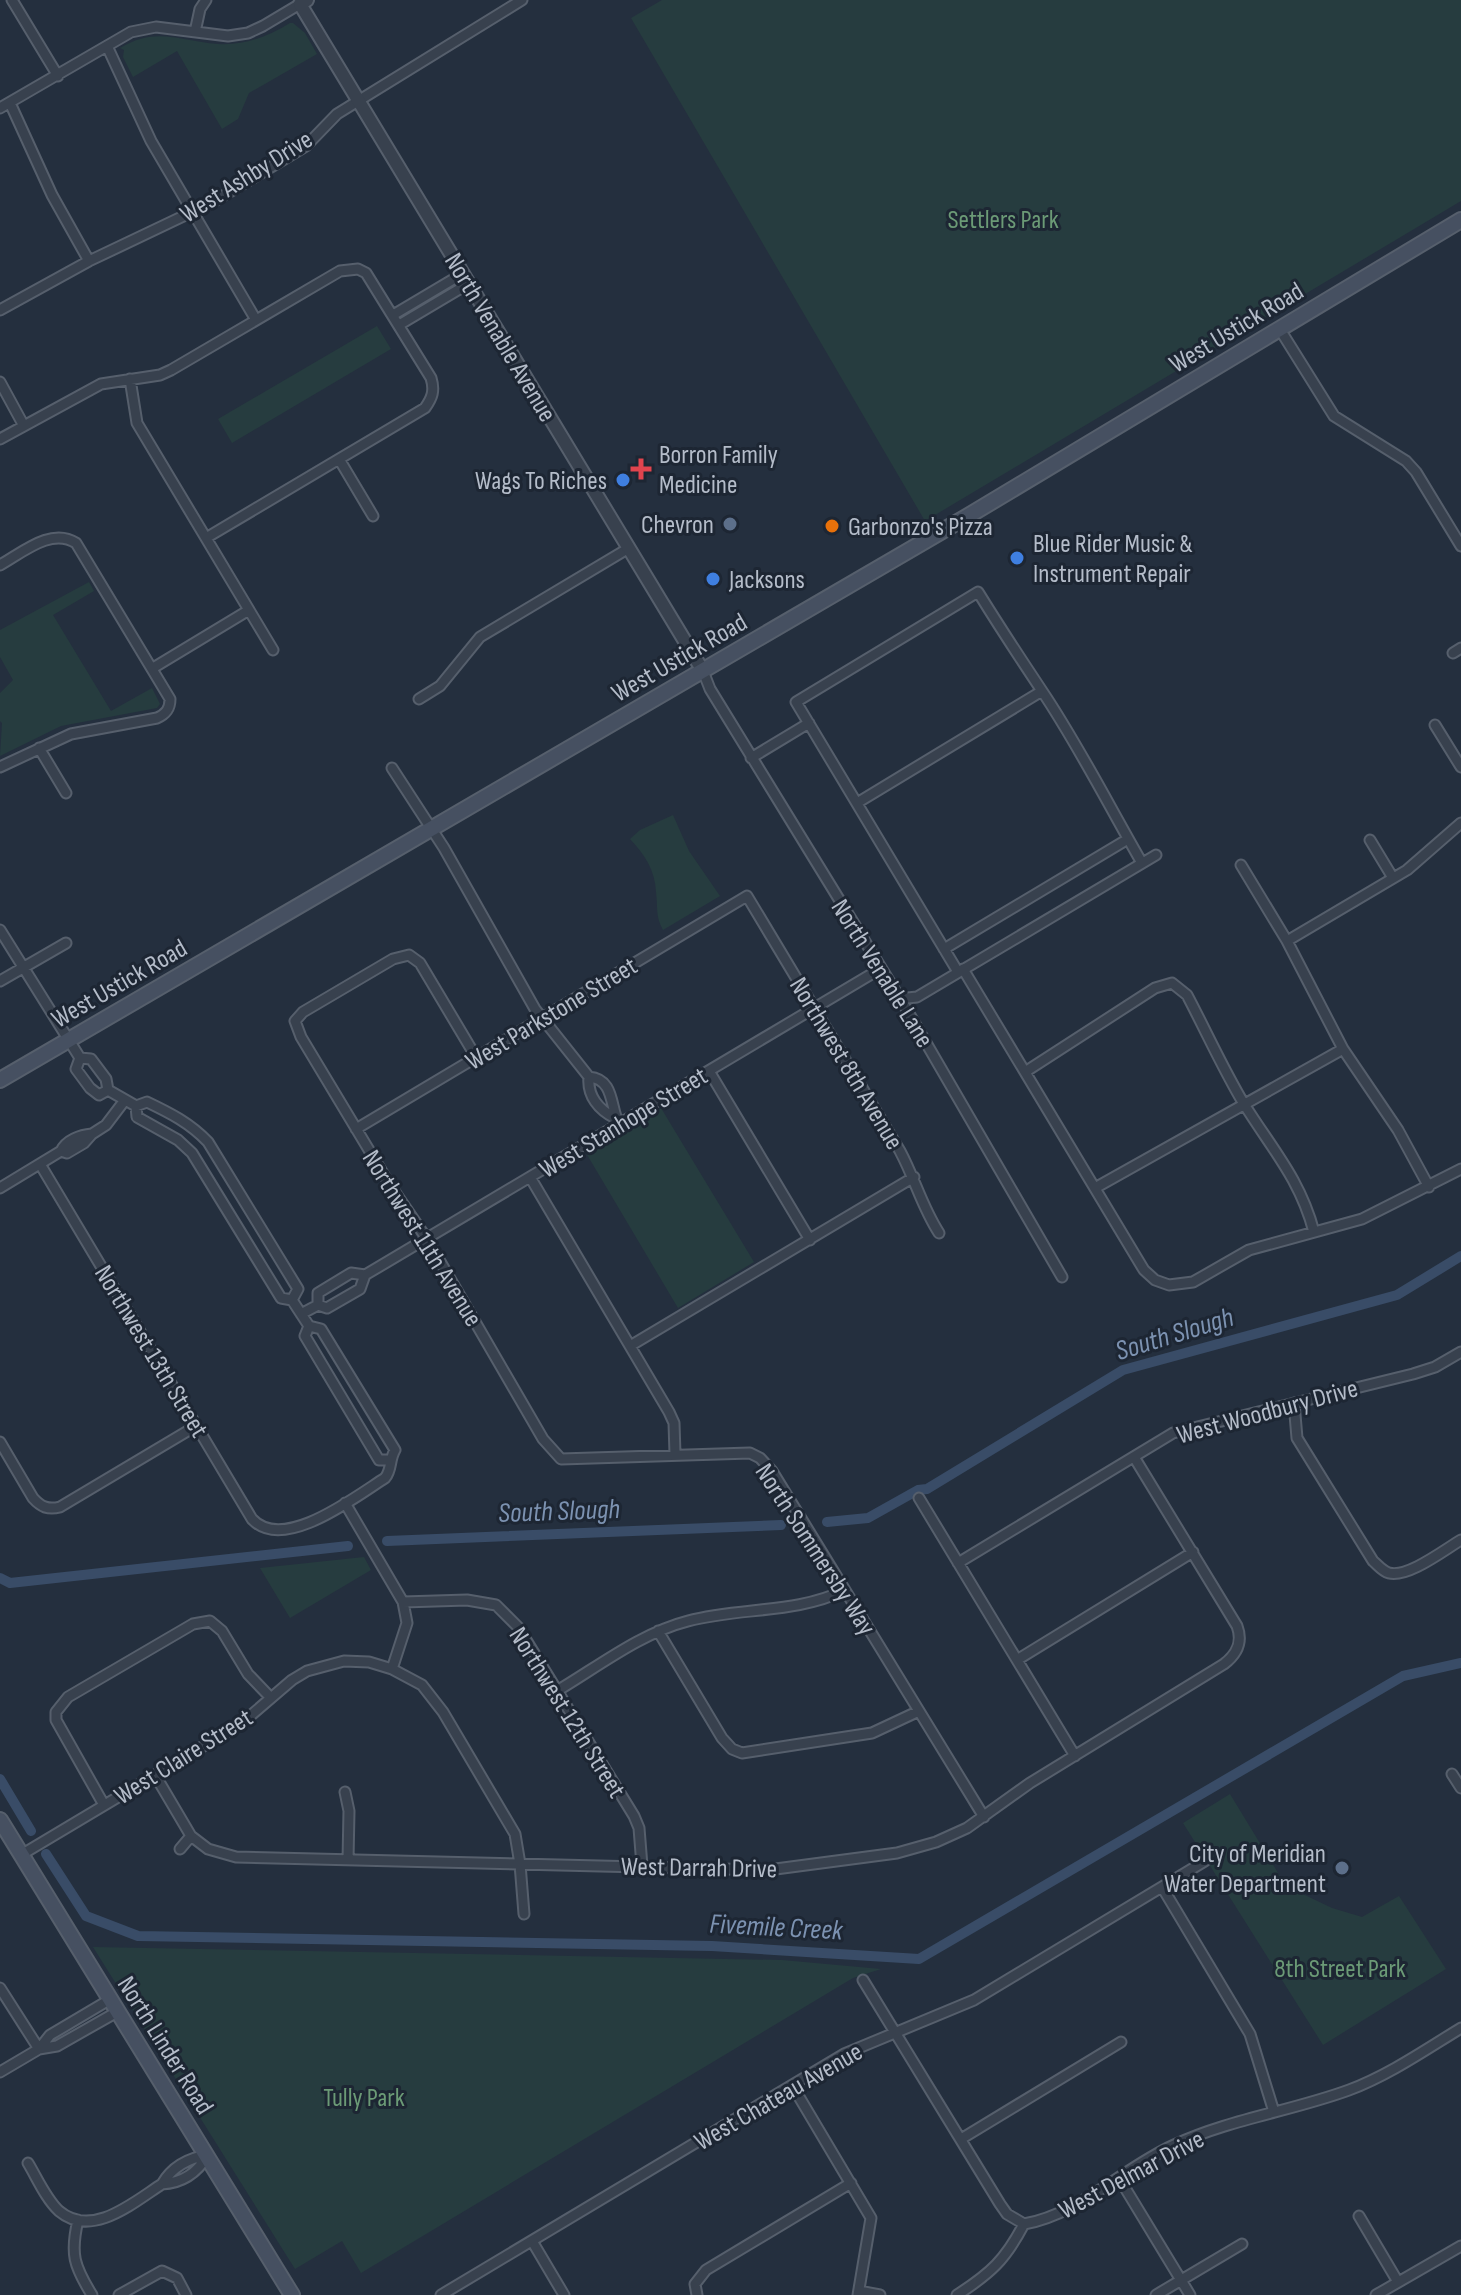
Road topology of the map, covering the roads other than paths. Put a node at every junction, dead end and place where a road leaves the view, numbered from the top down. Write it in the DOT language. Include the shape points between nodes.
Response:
graph roads {
  1 [pos="12,0"];
  2 [pos="206,0"];
  3 [pos="522,0"];
  4 [pos="303,2"];
  5 [pos="195,32"];
  6 [pos="107,46"];
  7 [pos="58,76"];
  8 [pos="358,100"];
  9 [pos="10,103"];
  10 [pos="0,108"];
  11 [pos="193,213"];
  12 [pos="1461,220"];
  13 [pos="89,261"];
  14 [pos="465,279"];
  15 [pos="0,310"];
  16 [pos="393,315"];
  17 [pos="256,320"];
  18 [pos="399,325"];
  19 [pos="1279,328"];
  20 [pos="130,379"];
  21 [pos="0,382"];
  22 [pos="24,426"];
  23 [pos="0,439"];
  24 [pos="339,459"];
  25 [pos="373,516"];
  26 [pos="206,538"];
  27 [pos="1461,546"];
  28 [pos="629,548"];
  29 [pos="0,565"];
  30 [pos="249,610"];
  31 [pos="273,650"];
  32 [pos="153,668"];
  33 [pos="703,671"];
  34 [pos="1042,691"];
  35 [pos="419,699"];
  36 [pos="809,723"];
  37 [pos="1435,725"];
  38 [pos="39,748"];
  39 [pos="751,758"];
  40 [pos="0,767"];
  41 [pos="1461,767"];
  42 [pos="392,768"];
  43 [pos="66,793"];
  44 [pos="857,803"];
  45 [pos="1461,823"];
  46 [pos="430,830"];
  47 [pos="1128,839"];
  48 [pos="1370,840"];
  49 [pos="1156,855"];
  50 [pos="1142,863"];
  51 [pos="1241,865"];
  52 [pos="1393,878"];
  53 [pos="747,896"];
  54 [pos="0,930"];
  55 [pos="1287,941"];
  56 [pos="66,943"];
  57 [pos="944,949"];
  58 [pos="23,968"];
  59 [pos="880,969"];
  60 [pos="961,971"];
  61 [pos="0,981"];
  62 [pos="897,995"];
  63 [pos="814,1008"];
  64 [pos="542,1018"];
  65 [pos="69,1040"];
  66 [pos="1343,1049"];
  67 [pos="476,1057"];
  68 [pos="80,1058"];
  69 [pos="709,1071"];
  70 [pos="1025,1072"];
  71 [pos="589,1077"];
  72 [pos="0,1080"];
  73 [pos="108,1090"];
  74 [pos="125,1100"];
  75 [pos="1243,1103"];
  76 [pos="136,1106"];
  77 [pos="617,1121"];
  78 [pos="356,1129"];
  79 [pos="40,1164"];
  80 [pos="1461,1169"];
  81 [pos="530,1177"];
  82 [pos="914,1177"];
  83 [pos="1429,1187"];
  84 [pos="0,1188"];
  85 [pos="1095,1188"];
  86 [pos="1314,1232"];
  87 [pos="939,1233"];
  88 [pos="427,1239"];
  89 [pos="810,1240"];
  90 [pos="365,1275"];
  91 [pos="1062,1277"];
  92 [pos="292,1300"];
  93 [pos="318,1305"];
  94 [pos="301,1314"];
  95 [pos="309,1326"];
  96 [pos="630,1346"];
  97 [pos="1461,1352"];
  98 [pos="1294,1403"];
  99 [pos="196,1426"];
  100 [pos="0,1442"];
  101 [pos="554,1453"];
  102 [pos="675,1454"];
  103 [pos="1134,1457"];
  104 [pos="389,1460"];
  105 [pos="919,1498"];
  106 [pos="345,1503"];
  107 [pos="1461,1540"];
  108 [pos="1193,1552"];
  109 [pos="958,1563"];
  110 [pos="845,1590"];
  111 [pos="403,1602"];
  112 [pos="658,1631"];
  113 [pos="1017,1660"];
  114 [pos="392,1669"];
  115 [pos="557,1691"];
  116 [pos="271,1698"];
  117 [pos="919,1711"];
  118 [pos="1075,1756"];
  119 [pos="1452,1774"];
  120 [pos="155,1775"];
  121 [pos="1461,1788"];
  122 [pos="345,1792"];
  123 [pos="104,1805"];
  124 [pos="984,1817"];
  125 [pos="0,1820"];
  126 [pos="191,1836"];
  127 [pos="180,1849"];
  128 [pos="21,1855"];
  129 [pos="348,1860"];
  130 [pos="1205,1861"];
  131 [pos="520,1864"];
  132 [pos="642,1866"];
  133 [pos="1162,1887"];
  134 [pos="524,1914"];
  135 [pos="863,1980"];
  136 [pos="0,1988"];
  137 [pos="113,2006"];
  138 [pos="1461,2028"];
  139 [pos="896,2033"];
  140 [pos="1121,2042"];
  141 [pos="39,2049"];
  142 [pos="0,2072"];
  143 [pos="792,2085"];
  144 [pos="1274,2112"];
  145 [pos="961,2139"];
  146 [pos="208,2155"];
  147 [pos="28,2163"];
  148 [pos="1119,2178"];
  149 [pos="851,2183"];
  150 [pos="1359,2216"];
  151 [pos="78,2220"];
  152 [pos="1024,2224"];
  153 [pos="532,2241"];
  154 [pos="1242,2244"];
  155 [pos="1461,2246"];
  156 [pos="1181,2280"];
  157 [pos="1398,2282"];
  158 [pos="858,2293"];
  159 [pos="92,2295"];
  160 [pos="119,2295"];
  161 [pos="186,2295"];
  162 [pos="292,2295"];
  163 [pos="441,2295"];
  164 [pos="564,2295"];
  165 [pos="697,2295"];
  166 [pos="880,2295"];
  167 [pos="957,2295"];
  168 [pos="1156,2295"];
  169 [pos="1190,2295"];
  170 [pos="1376,2295"];
  1 -- 7 [label="street"];
  2 -- 5 [label="street"];
  3 -- 8 [label="street, West Ashby Drive"];
  4 -- 5 [label="street" via="248,33"];
  4 -- 8 [label="street, North Venable Avenue"];
  5 -- 6 [label="street" via="143,29"];
  6 -- 7 [label="street"];
  6 -- 11 [label="street" via="151,141"];
  7 -- 9 [label="street"];
  8 -- 11 [label="street, West Ashby Drive" via="306,146"];
  8 -- 14 [label="street, North Venable Avenue"];
  9 -- 10 [label="street"];
  9 -- 13 [label="street"];
  11 -- 13 [label="street, West Ashby Drive"];
  11 -- 17 [label="street"];
  12 -- 19 [label="main road, West Ustick Road"];
  13 -- 15 [label="street, West Ashby Drive"];
  14 -- 16 [label="street"];
  14 -- 18 [label="street"];
  14 -- 28 [label="street, North Venable Avenue"];
  16 -- 17 [label="street" via="371,278 358,269 340,271"];
  16 -- 18 [label="street"];
  17 -- 20 [label="street" via="171,370"];
  18 -- 24 [label="street" via="431,378 433,394 425,408"];
  19 -- 27 [label="street" via="1334,416 1406,461"];
  19 -- 33 [label="main road, West Ustick Road"];
  20 -- 22 [label="street" via="101,384"];
  20 -- 26 [label="street" via="137,423"];
  21 -- 22 [label="street"];
  22 -- 23 [label="street"];
  24 -- 25 [label="street"];
  24 -- 26 [label="street"];
  26 -- 30 [label="street"];
  28 -- 33 [label="street, North Venable Avenue"];
  28 -- 35 [label="street" via="480,637 440,686"];
  29 -- 32 [label="street" via="49,538 69,539 80,548"];
  30 -- 31 [label="street"];
  30 -- 32 [label="street"];
  32 -- 38 [label="street" via="169,693 164,715 71,734"];
  33 -- 39 [label="street, North Venable Lane"];
  33 -- 46 [label="main road, West Ustick Road"];
  34 -- 36 [label="street" via="978,592 796,702"];
  34 -- 44 [label="street"];
  34 -- 47 [label="street"];
  36 -- 39 [label="street"];
  36 -- 44 [label="street"];
  37 -- 41 [label="street"];
  38 -- 40 [label="street"];
  38 -- 43 [label="street"];
  39 -- 59 [label="street, North Venable Lane"];
  42 -- 46 [label="street"];
  44 -- 57 [label="street"];
  45 -- 52 [label="street"];
  46 -- 64 [label="street"];
  46 -- 65 [label="main road, West Ustick Road"];
  47 -- 50 [label="street"];
  47 -- 57 [label="street"];
  48 -- 52 [label="street"];
  49 -- 50 [label="street"];
  50 -- 60 [label="street"];
  51 -- 55 [label="street"];
  52 -- 55 [label="street"];
  53 -- 63 [label="street, Northwest 8th Avenue"];
  53 -- 64 [label="street, West Parkstone Street"];
  54 -- 58 [label="street"];
  55 -- 66 [label="street"];
  56 -- 58 [label="street"];
  57 -- 60 [label="street"];
  58 -- 61 [label="street"];
  58 -- 65 [label="street"];
  59 -- 62 [label="street, North Venable Lane"];
  59 -- 63 [label="street, West Stanhope Street"];
  60 -- 62 [label="street" via="917,997"];
  60 -- 70 [label="street"];
  62 -- 91 [label="street, North Venable Lane"];
  63 -- 69 [label="street, West Stanhope Street"];
  63 -- 82 [label="street, Northwest 8th Avenue"];
  64 -- 67 [label="street, West Parkstone Street"];
  64 -- 71 [label="street"];
  65 -- 68 [label="street"];
  65 -- 72 [label="main road, West Ustick Road"];
  66 -- 75 [label="street"];
  66 -- 83 [label="street"];
  67 -- 78 [label="street, West Parkstone Street"];
  67 -- 78 [label="street, Northwest 11th Avenue" via="420,963 409,955 393,959 303,1012 295,1021 301,1037"];
  68 -- 73 [label="street" via="91,1059"];
  68 -- 73 [label="street" via="76,1069 90,1088 99,1095"];
  69 -- 77 [label="street, West Stanhope Street"];
  69 -- 89 [label="street"];
  70 -- 75 [label="street" via="1155,988 1172,983 1187,995"];
  70 -- 85 [label="street"];
  71 -- 77 [label="street" via="593,1099"];
  71 -- 77 [label="street" via="608,1089"];
  73 -- 74 [label="street"];
  74 -- 76 [label="street"];
  74 -- 79 [label="street" via="84,1143"];
  75 -- 85 [label="street"];
  75 -- 86 [label="street" via="1294,1179"];
  76 -- 92 [label="street" via="137,1117 192,1153 281,1298"];
  76 -- 92 [label="street" via="147,1102 174,1115 208,1142 298,1289"];
  77 -- 81 [label="street, West Stanhope Street"];
  78 -- 88 [label="street, Northwest 11th Avenue"];
  79 -- 84 [label="street"];
  79 -- 99 [label="street, Northwest 13th Street"];
  80 -- 83 [label="street"];
  81 -- 88 [label="street, West Stanhope Street"];
  81 -- 96 [label="street"];
  82 -- 87 [label="street, Northwest 8th Avenue" via="923,1209"];
  82 -- 89 [label="street"];
  83 -- 86 [label="street" via="1362,1219"];
  85 -- 86 [label="street" via="1144,1270 1169,1285 1193,1282 1238,1255"];
  88 -- 90 [label="street, West Stanhope Street"];
  88 -- 101 [label="street, Northwest 11th Avenue"];
  89 -- 96 [label="street"];
  90 -- 93 [label="street, West Stanhope Street" via="360,1289 327,1308"];
  90 -- 93 [label="street, West Stanhope Street" via="351,1273 318,1293"];
  92 -- 94 [label="street"];
  93 -- 94 [label="street, West Stanhope Street"];
  94 -- 95 [label="street"];
  95 -- 104 [label="street" via="305,1336 371,1448 379,1460"];
  95 -- 104 [label="street" via="321,1329 395,1450"];
  96 -- 102 [label="street" via="674,1423"];
  97 -- 98 [label="street, West Woodbury Drive" via="1424,1371"];
  98 -- 103 [label="street, West Woodbury Drive" via="1173,1433"];
  98 -- 107 [label="street" via="1297,1438 1373,1561 1389,1573 1410,1571"];
  99 -- 100 [label="street" via="60,1507 45,1508 33,1498"];
  99 -- 106 [label="street, Northwest 13th Street" via="259,1527 294,1528"];
  101 -- 102 [label="street, North Sommersby Way" via="561,1459"];
  102 -- 110 [label="street, North Sommersby Way" via="750,1453 760,1458"];
  103 -- 108 [label="street"];
  103 -- 109 [label="street, West Woodbury Drive"];
  104 -- 106 [label="street" via="385,1478"];
  105 -- 109 [label="street"];
  106 -- 111 [label="street"];
  108 -- 113 [label="street"];
  108 -- 118 [label="street, West Darrah Drive" via="1237,1626 1240,1641 1233,1657"];
  109 -- 113 [label="street"];
  110 -- 112 [label="street" via="822,1601 748,1609"];
  110 -- 117 [label="street, North Sommersby Way"];
  111 -- 114 [label="street" via="407,1623"];
  111 -- 115 [label="street, Northwest 12th Street" via="467,1600 496,1605 518,1627"];
  112 -- 115 [label="street"];
  112 -- 117 [label="street" via="722,1738 742,1753 872,1733"];
  113 -- 118 [label="street"];
  114 -- 116 [label="street, West Claire Street" via="369,1662 324,1665 292,1680"];
  114 -- 131 [label="street" via="422,1685 443,1712 515,1834"];
  115 -- 132 [label="street, Northwest 12th Street" via="634,1816"];
  116 -- 120 [label="street, West Claire Street" via="242,1723"];
  116 -- 123 [label="street" via="210,1621 193,1624 68,1697 56,1712 58,1728"];
  117 -- 124 [label="street, North Sommersby Way"];
  118 -- 124 [label="street, West Darrah Drive"];
  119 -- 121 [label="street"];
  120 -- 123 [label="street, West Claire Street"];
  120 -- 126 [label="street"];
  122 -- 129 [label="street"];
  123 -- 128 [label="street, West Claire Street"];
  124 -- 132 [label="street, West Darrah Drive" via="936,1842 835,1863 768,1870"];
  125 -- 128 [label="main road, North Linder Road"];
  126 -- 127 [label="street"];
  126 -- 129 [label="street, West Darrah Drive" via="208,1849 236,1857"];
  128 -- 137 [label="main road, North Linder Road"];
  129 -- 131 [label="street, West Darrah Drive"];
  130 -- 133 [label="street, West Chateau Avenue"];
  131 -- 132 [label="street, West Darrah Drive"];
  131 -- 134 [label="street"];
  133 -- 139 [label="street, West Chateau Avenue" via="974,2000"];
  133 -- 144 [label="street" via="1250,2034"];
  135 -- 139 [label="street"];
  136 -- 141 [label="street"];
  137 -- 141 [label="street" via="50,2035"];
  137 -- 146 [label="main road, North Linder Road"];
  138 -- 144 [label="street, West Delmar Drive" via="1380,2076"];
  139 -- 143 [label="street, West Chateau Avenue" via="844,2054"];
  139 -- 145 [label="street"];
  140 -- 145 [label="street"];
  141 -- 142 [label="street"];
  143 -- 149 [label="street"];
  143 -- 153 [label="street, West Chateau Avenue"];
  144 -- 148 [label="street, West Delmar Drive" via="1192,2137"];
  145 -- 152 [label="street" via="1007,2214"];
  146 -- 151 [label="street" via="193,2157 169,2172 162,2184 119,2211 98,2220"];
  146 -- 162 [label="main road, North Linder Road"];
  147 -- 151 [label="street" via="60,2211"];
  148 -- 152 [label="street, West Delmar Drive" via="1052,2217"];
  148 -- 156 [label="street"];
  149 -- 158 [label="street" via="871,2218"];
  149 -- 165 [label="street" via="706,2270 695,2284"];
  150 -- 157 [label="street"];
  151 -- 159 [label="street" via="73,2256"];
  152 -- 167 [label="street, West Delmar Drive" via="1002,2262"];
  153 -- 163 [label="street, West Chateau Avenue"];
  153 -- 164 [label="street"];
  154 -- 156 [label="street"];
  155 -- 157 [label="street"];
  156 -- 168 [label="street"];
  156 -- 169 [label="street"];
  157 -- 170 [label="street"];
  158 -- 166 [label="street"];
  160 -- 161 [label="street" via="168,2272"];
}
